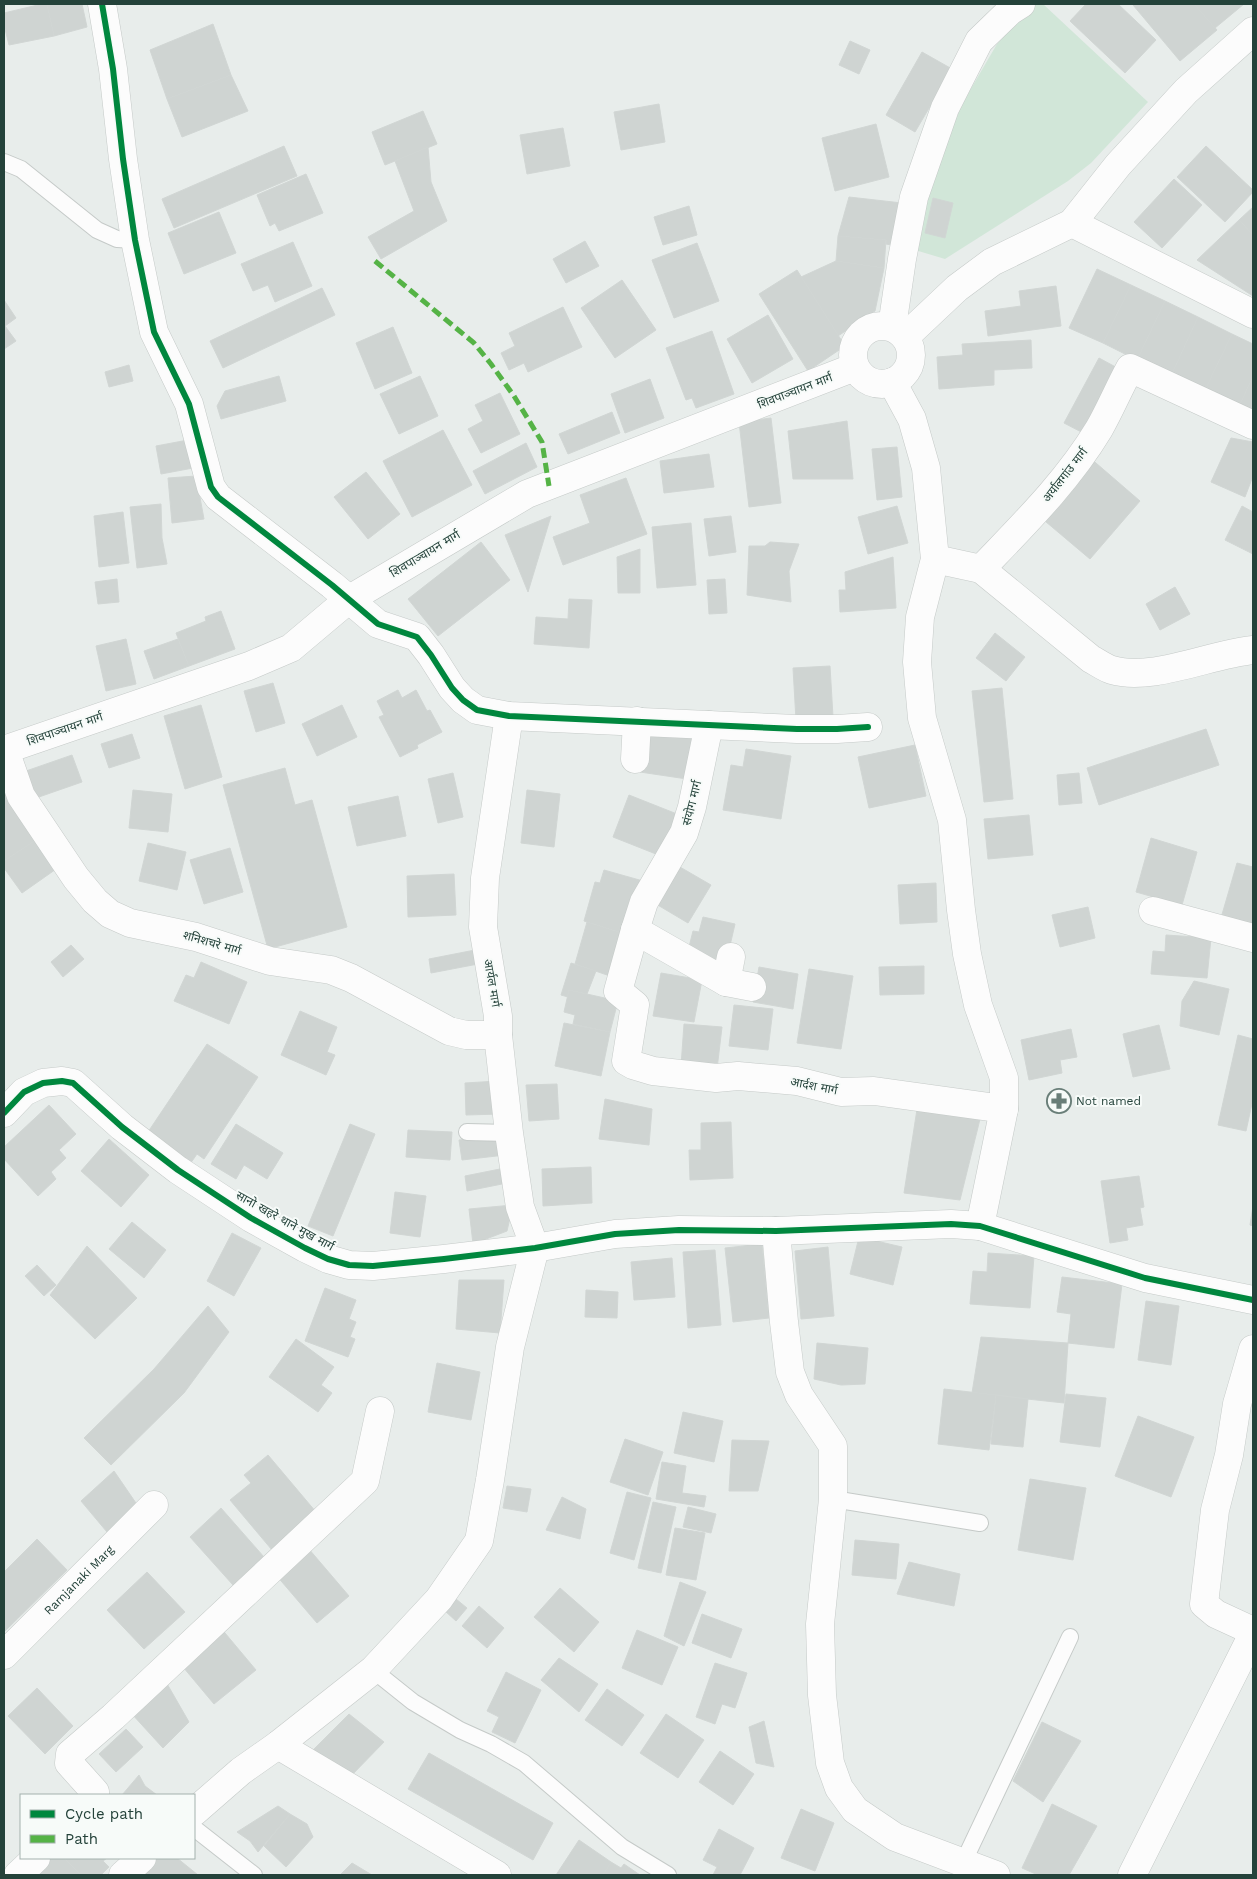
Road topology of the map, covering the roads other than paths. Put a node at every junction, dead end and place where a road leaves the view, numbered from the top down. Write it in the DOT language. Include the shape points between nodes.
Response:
graph roads {
  1 [pos="102,4"];
  2 [pos="1021,4"];
  3 [pos="1253,31"];
  4 [pos="4,162"];
  5 [pos="1072,223"];
  6 [pos="135,240"];
  7 [pos="1253,314"];
  8 [pos="898,332"];
  9 [pos="855,367"];
  10 [pos="892,382"];
  11 [pos="1253,425"];
  12 [pos="935,559"];
  13 [pos="981,569"];
  14 [pos="348,600"];
  15 [pos="1253,650"];
  16 [pos="509,716"];
  17 [pos="637,721"];
  18 [pos="709,725"];
  19 [pos="868,727"];
  20 [pos="4,750"];
  21 [pos="635,759"];
  22 [pos="1153,911"];
  23 [pos="635,930"];
  24 [pos="1253,938"];
  25 [pos="737,976"];
  26 [pos="498,1035"];
  27 [pos="653,1071"];
  28 [pos="1004,1109"];
  29 [pos="4,1113"];
  30 [pos="467,1132"];
  31 [pos="509,1133"];
  32 [pos="980,1226"];
  33 [pos="776,1231"];
  34 [pos="536,1248"];
  35 [pos="1253,1300"];
  36 [pos="1253,1349"];
  37 [pos="380,1411"];
  38 [pos="833,1498"];
  39 [pos="154,1505"];
  40 [pos="980,1524"];
  41 [pos="1253,1633"];
  42 [pos="1070,1636"];
  43 [pos="4,1654"];
  44 [pos="373,1670"];
  45 [pos="278,1745"];
  46 [pos="95,1794"];
  47 [pos="195,1811"];
  48 [pos="195,1829"];
  49 [pos="35,1859"];
  50 [pos="141,1859"];
  51 [pos="963,1863"];
  52 [pos="18,1875"];
  53 [pos="123,1875"];
  54 [pos="254,1875"];
  55 [pos="497,1875"];
  56 [pos="668,1875"];
  57 [pos="996,1875"];
  58 [pos="1132,1875"];
  1 -- 6 [label="street"];
  2 -- 8 [label="street" via="979,41 945,108 914,196 902,259"];
  3 -- 5 [label="street" via="1186,91 1118,165"];
  4 -- 6 [label="lane" via="21,169 97,230 117,239"];
  5 -- 7 [label="street"];
  5 -- 8 [label="street" via="992,262"];
  6 -- 14 [label="street" via="154,332 189,404 211,487 218,497"];
  8 -- 9 [label="street" via="882,326 864,332 853,348"];
  8 -- 10 [label="street" via="909,345 910,363 900,378"];
  9 -- 10 [label="street" via="860,375 875,384"];
  9 -- 14 [label="street, शिवपाञ्चायन मार्ग" via="528,494"];
  10 -- 12 [label="street" via="912,419 926,468"];
  11 -- 13 [label="street, अर्यालगांउ मार्ग" via="1130,368 1081,456 1040,507"];
  12 -- 13 [label="street"];
  12 -- 28 [label="street" via="920,617 916,662 922,718 952,820 967,954 978,1005 1004,1078"];
  13 -- 15 [label="street" via="1091,659 1111,670 1129,673 1155,670"];
  14 -- 16 [label="street" via="378,624 417,637 463,700 477,710"];
  14 -- 20 [label="street, शिवपाञ्चायन मार्ग" via="290,648 249,666"];
  16 -- 17 [label="street"];
  16 -- 26 [label="street, आर्यल मार्ग" via="485,878 483,927 498,1016"];
  17 -- 18 [label="street"];
  17 -- 21 [label="street"];
  18 -- 19 [label="street" via="807,729"];
  18 -- 23 [label="street, संयोग मार्ग" via="684,833 644,902"];
  20 -- 26 [label="street, शनिशचरे मार्ग" via="21,796 76,878 110,914 130,923 270,960 331,970 449,1031 466,1035"];
  22 -- 24 [label="street"];
  23 -- 25 [label="street"];
  23 -- 27 [label="street, संयोग मार्ग" via="618,991 635,1005 626,1061"];
  26 -- 31 [label="street, आर्यल मार्ग"];
  27 -- 28 [label="street, आर्दश मार्ग" via="716,1078 738,1076 797,1081 841,1092 874,1091"];
  28 -- 32 [label="street"];
  29 -- 34 [label="street, सानो खहरे थाने मुख मार्ग" via="24,1092 43,1083 62,1081 73,1084 178,1170 251,1218 328,1259 349,1265 373,1266"];
  30 -- 31 [label="lane"];
  31 -- 34 [label="street, आर्यल मार्ग" via="520,1207"];
  32 -- 33 [label="street, सानो खहरे थाने मुख मार्ग" via="951,1224"];
  32 -- 35 [label="street, सानो खहरे थाने मुख मार्ग" via="1145,1278"];
  33 -- 34 [label="street, सानो खहरे थाने मुख मार्ग" via="679,1230 615,1234"];
  33 -- 38 [label="street" via="790,1372 799,1395 833,1446"];
  34 -- 44 [label="street" via="510,1347 479,1541 439,1599"];
  36 -- 41 [label="street" via="1237,1404 1229,1455 1215,1510 1204,1604"];
  37 -- 46 [label="street" via="365,1481 70,1754 69,1763"];
  38 -- 40 [label="lane"];
  38 -- 51 [label="street" via="820,1624 822,1695 830,1763 836,1780 855,1810 887,1832"];
  39 -- 43 [label="street, Ramjanaki Marg"];
  41 -- 58 [label="street"];
  42 -- 51 [label="lane"];
  44 -- 45 [label="street"];
  44 -- 56 [label="lane" via="412,1702 524,1763 622,1847"];
  45 -- 47 [label="street" via="241,1771"];
  45 -- 55 [label="street"];
  48 -- 54 [label="lane"];
  49 -- 52 [label="street"];
  50 -- 53 [label="street"];
  51 -- 57 [label="street"];
}
